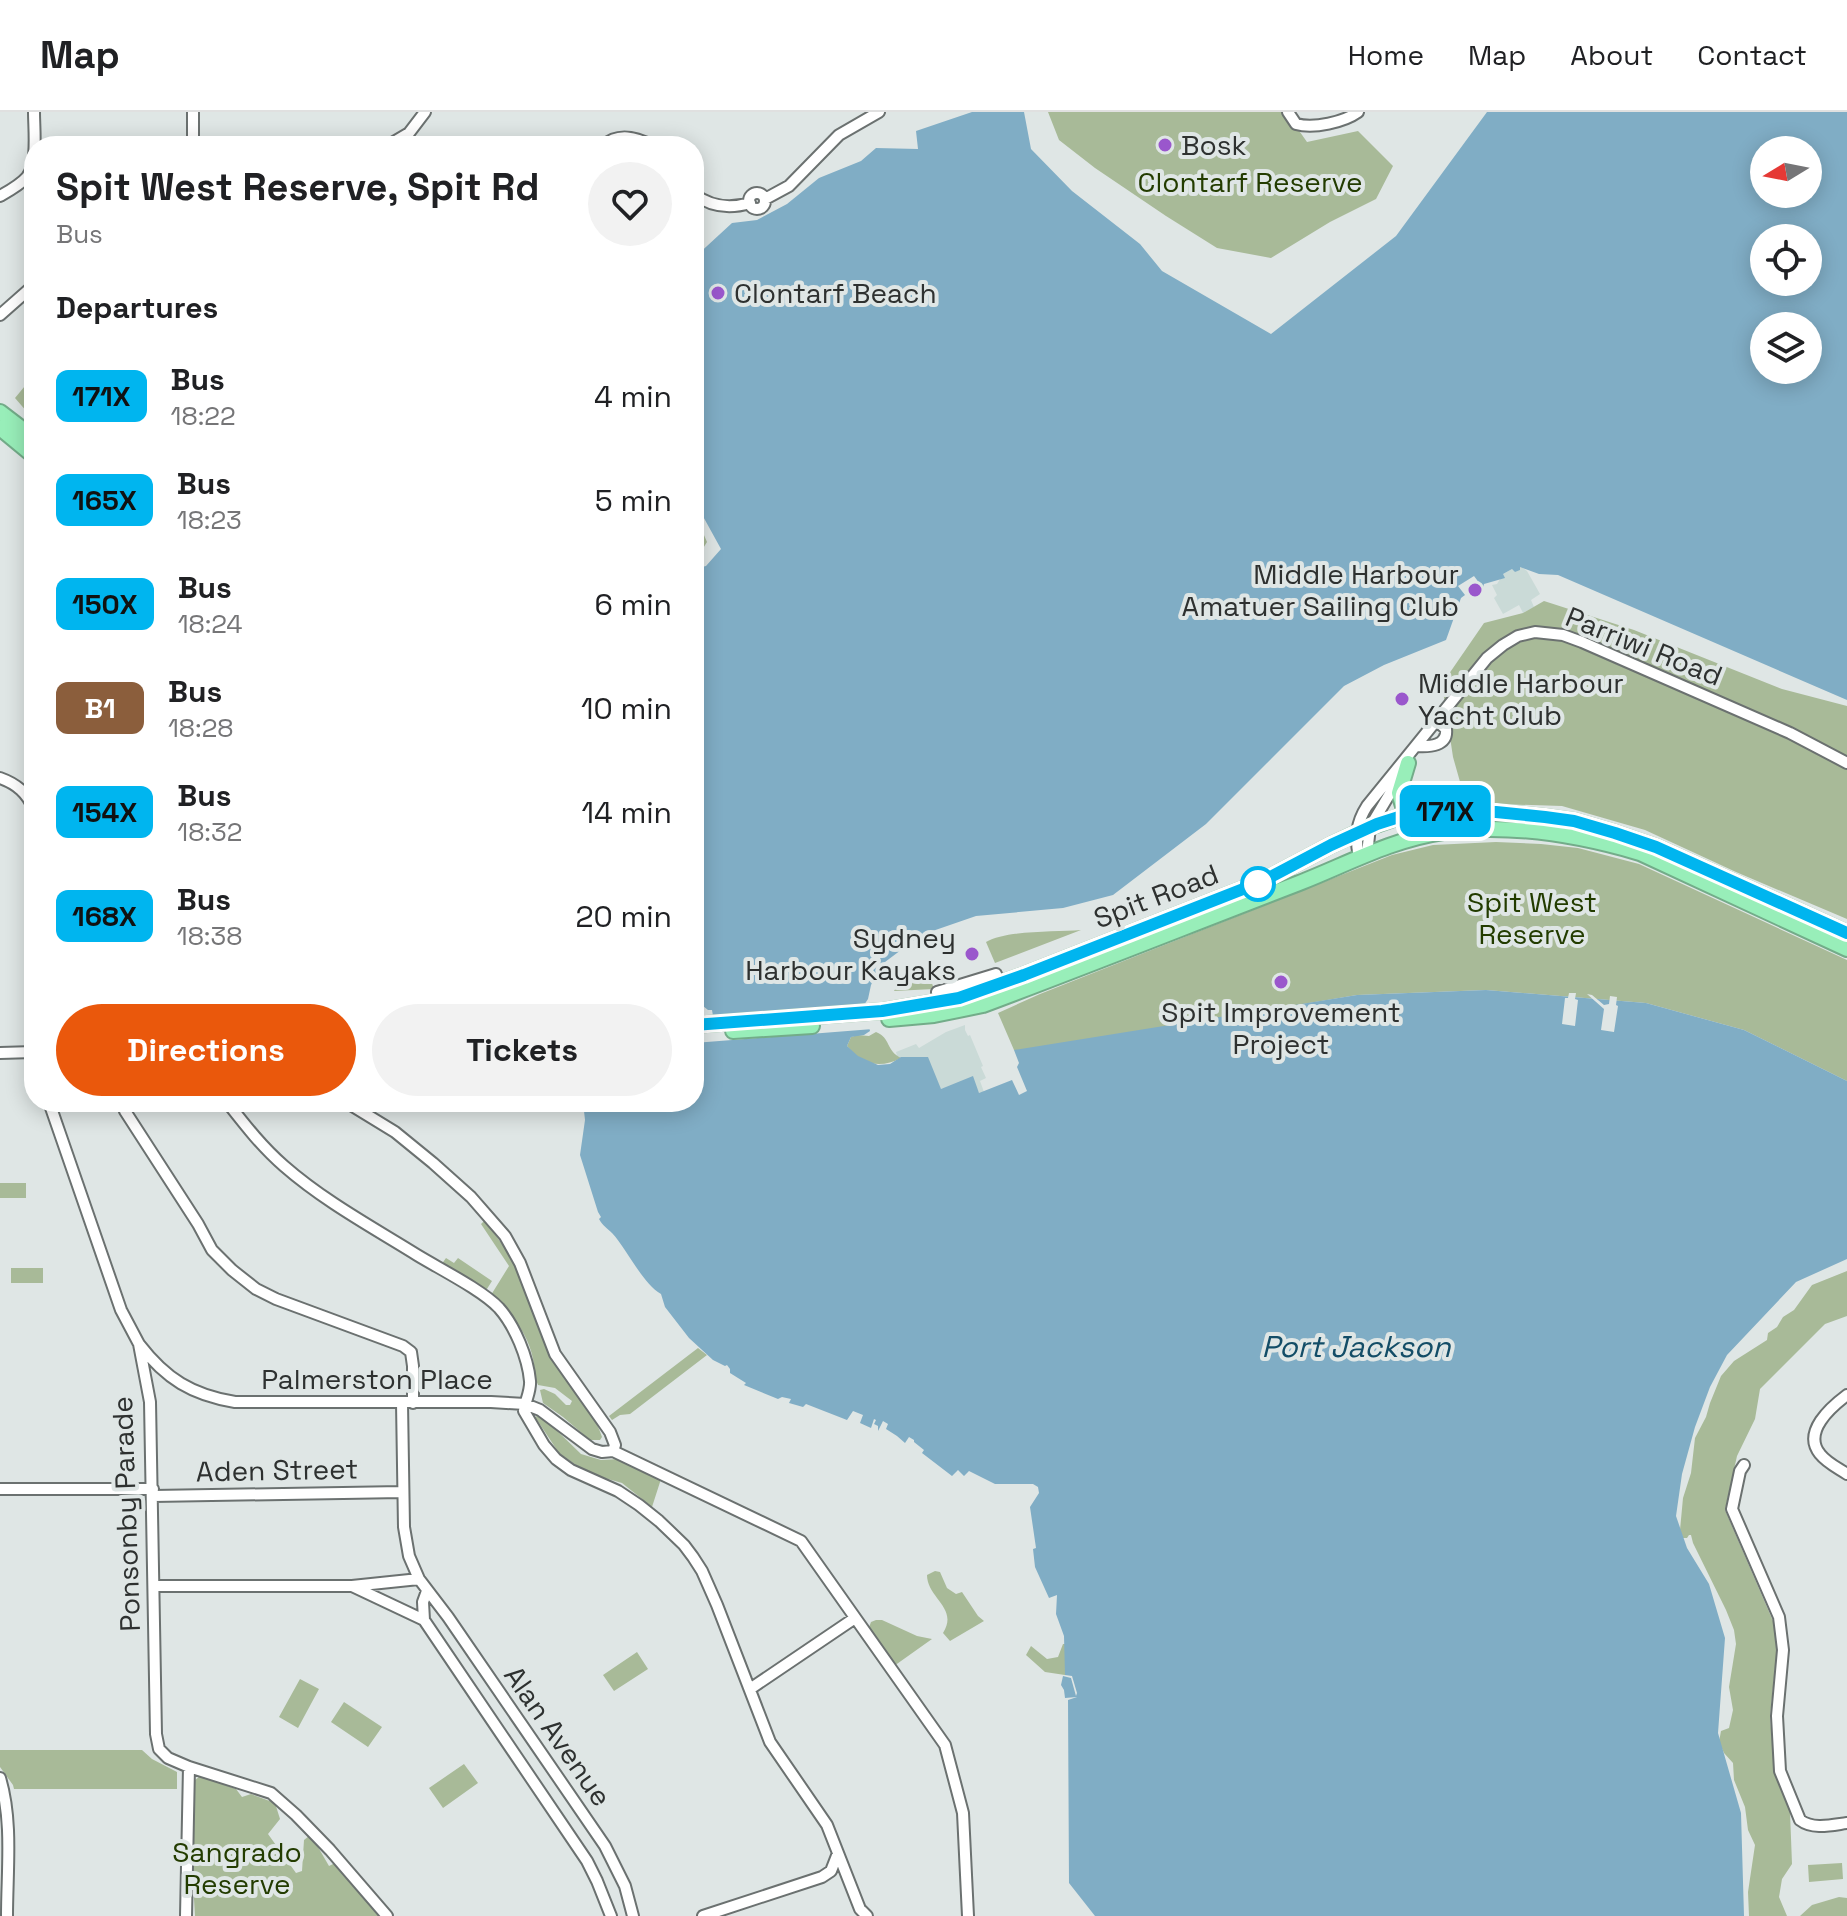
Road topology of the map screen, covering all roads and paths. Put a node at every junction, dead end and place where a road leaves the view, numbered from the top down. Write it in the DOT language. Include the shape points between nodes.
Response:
graph roads {
  1 [pos="34,112"];
  2 [pos="193,112"];
  3 [pos="425,112"];
  4 [pos="879,112"];
  5 [pos="1288,112"];
  6 [pos="1358,112"];
  7 [pos="33,136"];
  8 [pos="193,136"];
  9 [pos="404,136"];
  10 [pos="24,180"];
  11 [pos="0,196"];
  12 [pos="704,201"];
  13 [pos="24,294"];
  14 [pos="0,315"];
  15 [pos="0,412"];
  16 [pos="0,428"];
  17 [pos="24,430"];
  18 [pos="24,448"];
  19 [pos="1436,720"];
  20 [pos="1413,753"];
  21 [pos="1847,763"];
  22 [pos="0,778"];
  23 [pos="24,791"];
  24 [pos="1416,813"];
  25 [pos="1363,830"];
  26 [pos="1363,856"];
  27 [pos="1847,933"];
  28 [pos="1847,949"];
  29 [pos="996,974"];
  30 [pos="937,992"];
  31 [pos="882,1016"];
  32 [pos="704,1025"];
  33 [pos="704,1033"];
  34 [pos="24,1052"];
  35 [pos="0,1053"];
  36 [pos="52,1112"];
  37 [pos="126,1112"];
  38 [pos="235,1112"];
  39 [pos="362,1112"];
  40 [pos="139,1344"];
  41 [pos="1847,1395"];
  42 [pos="407,1403"];
  43 [pos="525,1404"];
  44 [pos="614,1448"];
  45 [pos="1744,1465"];
  46 [pos="1847,1474"];
  47 [pos="0,1489"];
  48 [pos="153,1492"];
  49 [pos="402,1492"];
  50 [pos="419,1579"];
  51 [pos="155,1586"];
  52 [pos="352,1586"];
  53 [pos="427,1591"];
  54 [pos="855,1618"];
  55 [pos="424,1620"];
  56 [pos="750,1689"];
  57 [pos="189,1767"];
  58 [pos="0,1778"];
  59 [pos="1847,1823"];
  60 [pos="838,1853"];
  61 [pos="7,1916"];
  62 [pos="186,1916"];
  63 [pos="387,1916"];
  64 [pos="611,1916"];
  65 [pos="633,1916"];
  66 [pos="703,1916"];
  67 [pos="867,1916"];
  68 [pos="968,1916"];
  1 -- 7 [label="street"];
  2 -- 8 [label="street"];
  3 -- 9 [label="street"];
  4 -- 12 [label="street" via="839,135 789,186 765,199 755,193 742,205"];
  5 -- 6 [label="street" via="1305,127 1348,120"];
  10 -- 11 [label="street"];
  13 -- 14 [label="street"];
  15 -- 17 [label="highway"];
  16 -- 18 [label="highway"];
  19 -- 20 [label="street, Parriwi Road"];
  19 -- 20 [label="street" via="1446,729 1445,739"];
  19 -- 21 [label="street, Parriwi Road" via="1503,645 1518,636 1550,633 1790,733"];
  20 -- 24 [label="highway" via="1399,793 1403,806"];
  20 -- 25 [label="street, Parriwi Road"];
  22 -- 23 [label="street"];
  24 -- 25 [label="highway, Spit Road"];
  24 -- 27 [label="highway, Spit Road" via="1483,812 1574,821 1656,847"];
  25 -- 26 [label="street"];
  25 -- 31 [label="highway, Spit Road" via="1261,882 1024,975 959,998"];
  26 -- 28 [label="highway, Spit Road" via="1400,841 1475,829 1571,836 1640,853"];
  26 -- 31 [label="highway, Spit Road" via="983,1005 934,1015"];
  29 -- 30 [label="street"];
  31 -- 32 [label="highway, Spit Road"];
  31 -- 33 [label="highway, Spit Road"];
  34 -- 35 [label="street"];
  36 -- 40 [label="street, Ponsonby Parade" via="121,1310"];
  37 -- 42 [label="street, Alan Avenue" via="212,1250 232,1270 276,1299 411,1352"];
  38 -- 43 [label="street" via="266,1150 308,1185 499,1309 524,1355 530,1383"];
  39 -- 44 [label="street" via="433,1163 505,1236 555,1354 610,1432"];
  40 -- 42 [label="street, Palmerston Place" via="158,1368 218,1399 259,1404"];
  40 -- 48 [label="street, Ponsonby Parade" via="150,1402"];
  41 -- 46 [label="street" via="1823,1417 1815,1442 1822,1456"];
  42 -- 43 [label="street, Palmerston Place"];
  42 -- 49 [label="street, Alan Avenue"];
  43 -- 44 [label="street, Palmerston Place" via="592,1449"];
  43 -- 56 [label="street" via="531,1425 556,1459 639,1505 684,1545 710,1588"];
  44 -- 54 [label="street, Palmerston Place" via="801,1541"];
  45 -- 59 [label="street" via="1732,1509 1779,1617 1783,1650 1777,1716 1780,1771 1806,1825"];
  47 -- 48 [label="street, Aden Street"];
  48 -- 49 [label="street, Aden Street"];
  48 -- 51 [label="street, Ponsonby Parade"];
  49 -- 50 [label="street, Alan Avenue" via="409,1556"];
  50 -- 52 [label="street"];
  50 -- 53 [label="street, Alan Avenue"];
  51 -- 52 [label="street"];
  51 -- 57 [label="street, Ponsonby Parade" via="156,1734 159,1749"];
  52 -- 55 [label="street"];
  53 -- 55 [label="street"];
  53 -- 65 [label="street, Alan Avenue" via="605,1846"];
  54 -- 56 [label="street"];
  54 -- 68 [label="street, Palmerston Place" via="945,1745 963,1813"];
  55 -- 64 [label="street, Alan Avenue" via="587,1861"];
  56 -- 60 [label="street" via="770,1742 827,1825"];
  57 -- 62 [label="street"];
  57 -- 63 [label="street" via="271,1793"];
  58 -- 61 [label="street" via="7,1821"];
  60 -- 66 [label="street" via="831,1871 822,1877"];
  60 -- 67 [label="street"];
}
